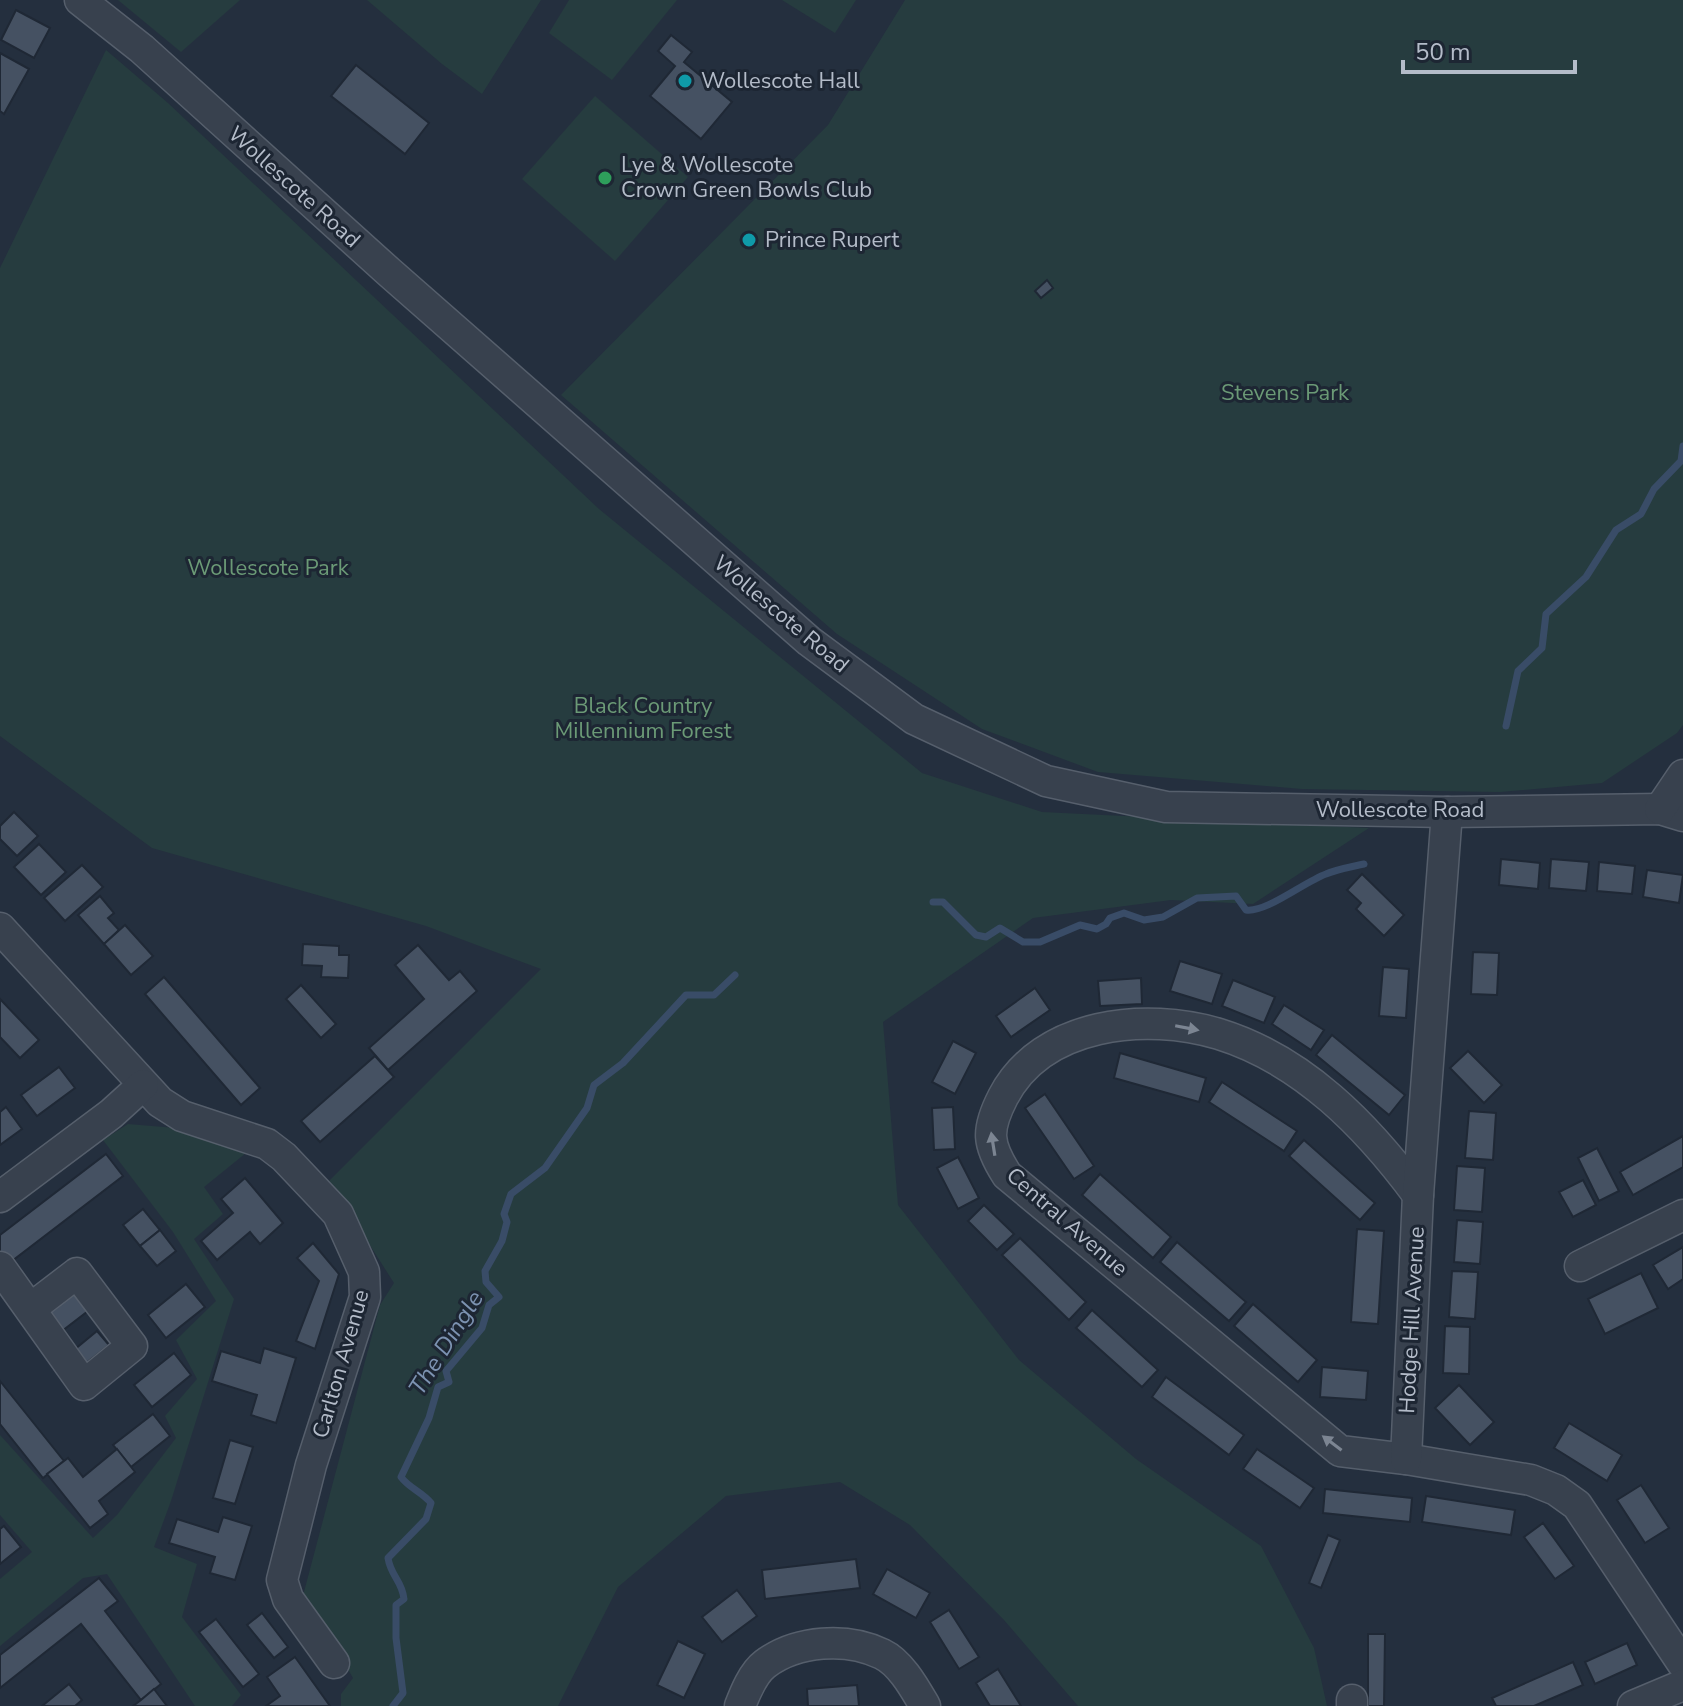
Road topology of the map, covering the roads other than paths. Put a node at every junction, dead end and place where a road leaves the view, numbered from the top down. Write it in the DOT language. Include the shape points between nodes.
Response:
graph roads {
  1 [pos="80,0"];
  2 [pos="1683,775"];
  3 [pos="1447,812"];
  4 [pos="1672,812"];
  5 [pos="0,928"];
  6 [pos="143,1085"];
  7 [pos="1418,1195"];
  8 [pos="0,1197"];
  9 [pos="1683,1215"];
  10 [pos="1593,1251"];
  11 [pos="0,1267"];
  12 [pos="30,1309"];
  13 [pos="1406,1459"];
  14 [pos="334,1663"];
  15 [pos="1683,1664"];
  16 [pos="1683,1685"];
  17 [pos="740,1706"];
  18 [pos="925,1706"];
  19 [pos="1633,1706"];
  1 -- 3 [label="street, Wollescote Road" via="142,49 809,641 914,719 1046,781 1166,807"];
  2 -- 4 [label="street"];
  3 -- 4 [label="street, Wollescote Road"];
  3 -- 7 [label="street, Hodge Hill Avenue"];
  5 -- 6 [label="street, Carlton Avenue"];
  6 -- 8 [label="street"];
  6 -- 14 [label="street, Carlton Avenue" via="182,1116 267,1144 284,1157 338,1214 364,1272 365,1297 311,1465 282,1580 288,1599"];
  7 -- 13 [label="street, Hodge Hill Avenue"];
  13 -- 7 [label="street, Central Avenue, one-way" via="1340,1451 1007,1175 994,1155 992,1118 1009,1085 1060,1041 1120,1026 1174,1025 1263,1051 1307,1077 1383,1148"];
  9 -- 10 [label="street"];
  11 -- 12 [label="street"];
  13 -- 15 [label="street" via="1531,1480 1577,1505"];
  16 -- 19 [label="street"];
  17 -- 18 [label="street" via="763,1665 816,1643 885,1655"];
}
